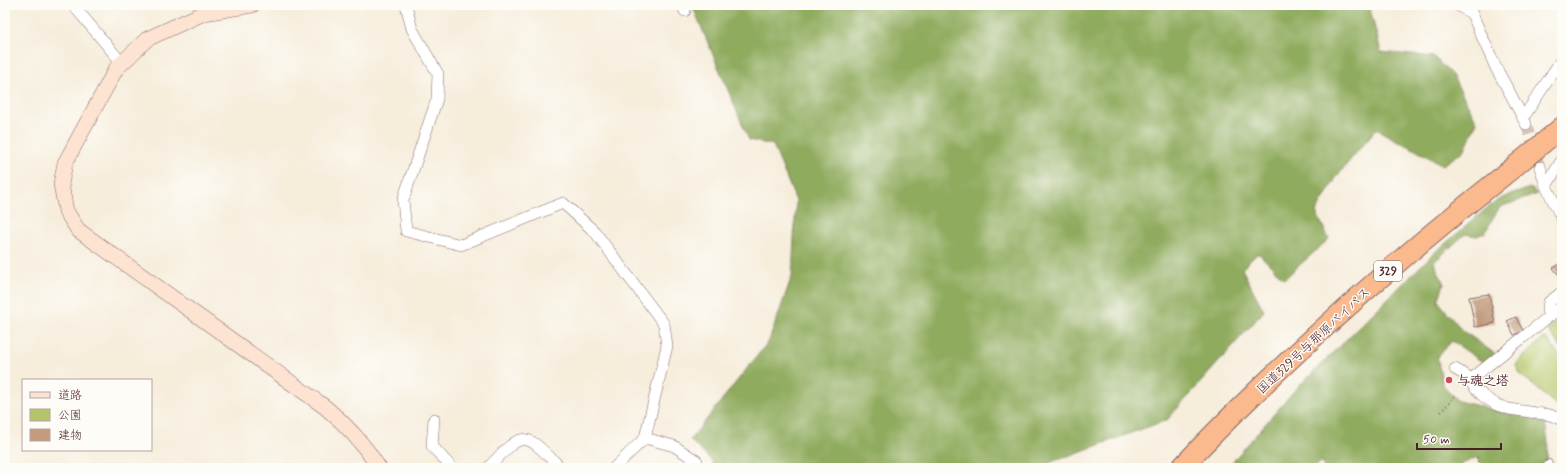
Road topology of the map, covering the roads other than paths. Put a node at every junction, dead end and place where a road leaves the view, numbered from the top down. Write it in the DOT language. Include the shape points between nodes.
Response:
graph roads {
  1 [pos="73,5"];
  2 [pos="252,5"];
  3 [pos="406,5"];
  4 [pos="1458,5"];
  5 [pos="1562,59"];
  6 [pos="122,63"];
  7 [pos="1562,127"];
  8 [pos="1562,160"];
  9 [pos="1540,167"];
  10 [pos="1546,186"];
  11 [pos="1562,219"];
  12 [pos="1562,292"];
  13 [pos="1562,306"];
  14 [pos="1550,316"];
  15 [pos="1455,369"];
  16 [pos="1470,380"];
  17 [pos="434,419"];
  18 [pos="1562,420"];
  19 [pos="645,438"];
  20 [pos="1549,463"];
  21 [pos="379,468"];
  22 [pos="452,468"];
  23 [pos="488,468"];
  24 [pos="561,468"];
  25 [pos="614,468"];
  26 [pos="698,468"];
  27 [pos="1181,468"];
  28 [pos="1544,468"];
  1 -- 6 [label="street"];
  2 -- 6 [label="street" via="197,16 147,39"];
  3 -- 19 [label="street" via="412,29 438,74 437,98 403,200 406,231 461,245 563,203 595,232 664,324 667,346"];
  4 -- 5 [label="street" via="1472,14 1496,68 1524,121"];
  6 -- 21 [label="street" via="116,69 64,163 62,184 66,211 78,230 325,407 361,441"];
  7 -- 27 [label="highway, 国道329号与那原バイパス / 329" via="1411,252 1321,331"];
  8 -- 10 [label="street"];
  9 -- 10 [label="street"];
  10 -- 11 [label="street"];
  12 -- 14 [label="street" via="1549,302 1547,311"];
  13 -- 14 [label="street"];
  14 -- 16 [label="street"];
  15 -- 16 [label="street"];
  16 -- 18 [label="street" via="1483,396 1503,407"];
  17 -- 22 [label="street" via="432,446"];
  19 -- 25 [label="street"];
  19 -- 26 [label="street" via="674,446 697,461"];
  20 -- 28 [label="lane"];
  23 -- 24 [label="street" via="510,445 526,439 534,442"];
}
